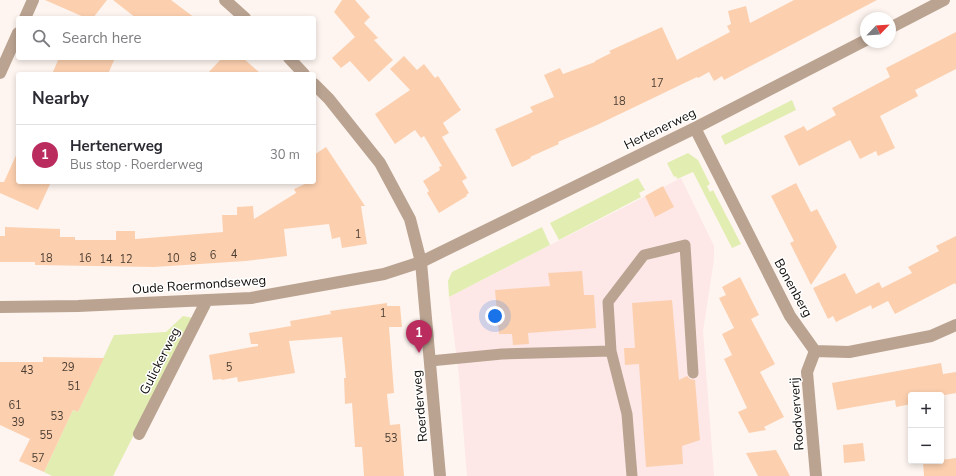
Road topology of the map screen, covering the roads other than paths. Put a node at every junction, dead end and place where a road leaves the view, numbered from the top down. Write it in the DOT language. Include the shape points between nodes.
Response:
graph roads {
  1 [pos="33,0"];
  2 [pos="225,0"];
  3 [pos="944,0"];
  4 [pos="26,16"];
  5 [pos="243,16"];
  6 [pos="896,25"];
  7 [pos="16,37"];
  8 [pos="860,43"];
  9 [pos="291,60"];
  10 [pos="302,72"];
  11 [pos="0,73"];
  12 [pos="316,86"];
  13 [pos="696,128"];
  14 [pos="421,262"];
  15 [pos="207,300"];
  16 [pos="0,307"];
  17 [pos="956,325"];
  18 [pos="611,351"];
  19 [pos="815,351"];
  20 [pos="430,361"];
  21 [pos="693,373"];
  22 [pos="139,434"];
  23 [pos="440,476"];
  24 [pos="632,476"];
  25 [pos="816,476"];
  1 -- 4 [label="street"];
  2 -- 5 [label="street"];
  3 -- 6 [label="street"];
  7 -- 11 [label="street"];
  8 -- 13 [label="street, Hertenerweg"];
  9 -- 10 [label="street"];
  12 -- 14 [label="street, Roerderweg" via="380,163 410,219"];
  13 -- 14 [label="street, Hertenerweg"];
  13 -- 19 [label="street, Bonenberg" via="790,316"];
  14 -- 15 [label="street, Oude Roermondseweg" via="384,274 251,298"];
  14 -- 20 [label="street, Roerderweg"];
  15 -- 16 [label="street, Oude Roermondseweg"];
  15 -- 22 [label="street, Gulickerweg"];
  17 -- 19 [label="street" via="930,336 849,352"];
  18 -- 20 [label="lane" via="502,354"];
  18 -- 21 [label="lane" via="608,302 644,255 685,246"];
  18 -- 24 [label="lane" via="627,414"];
  19 -- 25 [label="street, Roodververij" via="807,372"];
  20 -- 23 [label="street, Roerderweg"];
}
